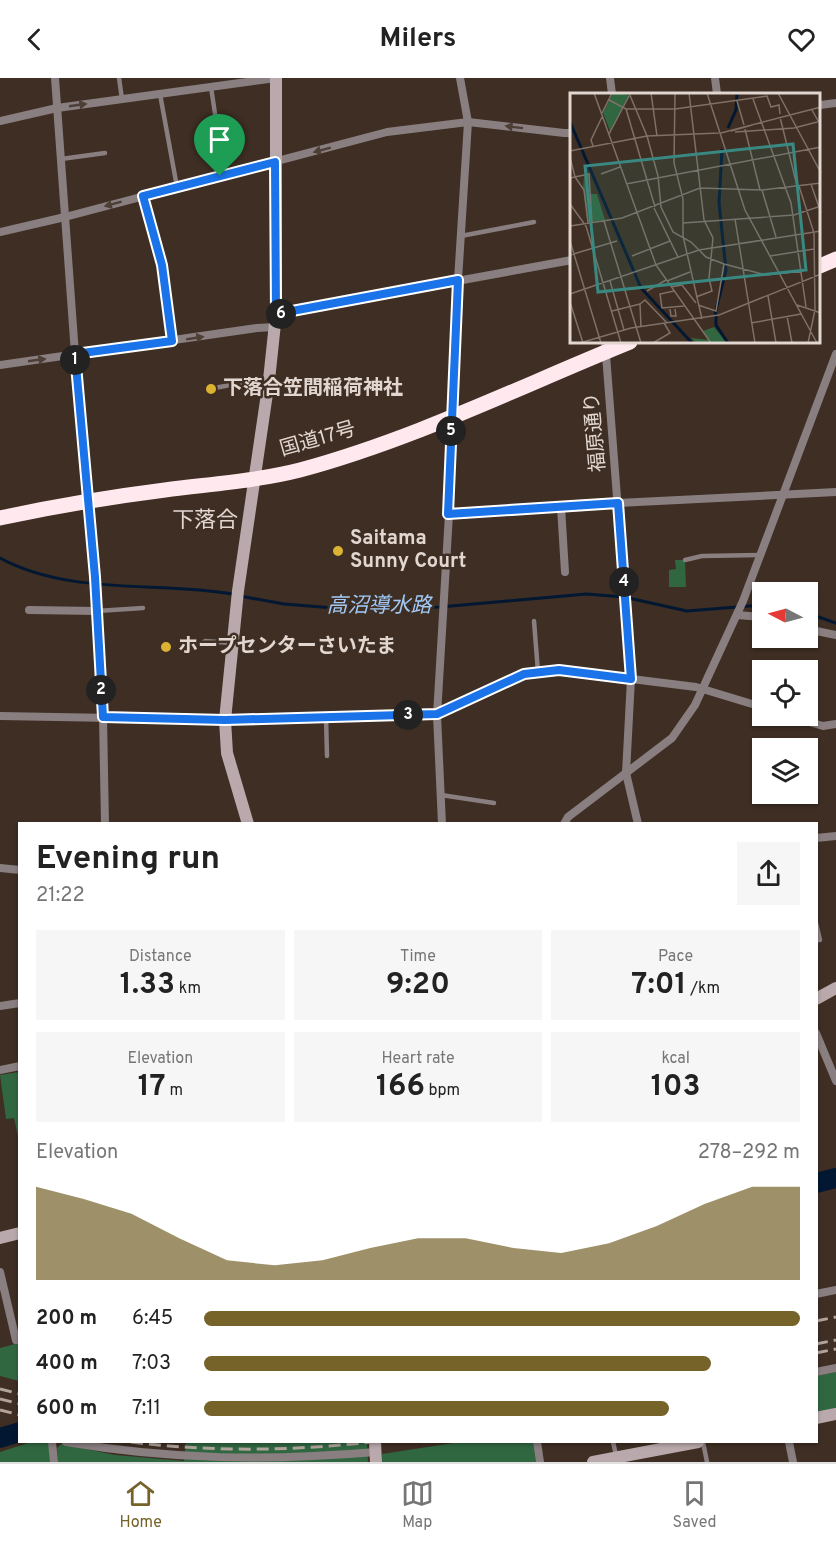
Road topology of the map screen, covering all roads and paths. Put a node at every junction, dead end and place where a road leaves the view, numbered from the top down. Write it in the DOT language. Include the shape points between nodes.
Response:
graph roads {
  1 [pos="55,78"];
  2 [pos="119,78"];
  3 [pos="276,78"];
  4 [pos="460,78"];
  5 [pos="610,78"];
  6 [pos="715,78"];
  7 [pos="211,87"];
  8 [pos="612,93"];
  9 [pos="717,93"];
  10 [pos="160,94"];
  11 [pos="122,99"];
  12 [pos="836,103"];
  13 [pos="821,105"];
  14 [pos="57,108"];
  15 [pos="0,121"];
  16 [pos="468,122"];
  17 [pos="217,127"];
  18 [pos="570,133"];
  19 [pos="105,153"];
  20 [pos="61,159"];
  21 [pos="275,162"];
  22 [pos="177,188"];
  23 [pos="143,196"];
  24 [pos="65,217"];
  25 [pos="534,222"];
  26 [pos="0,232"];
  27 [pos="461,236"];
  28 [pos="836,259"];
  29 [pos="570,260"];
  30 [pos="821,265"];
  31 [pos="458,280"];
  32 [pos="275,321"];
  33 [pos="172,341"];
  34 [pos="620,344"];
  35 [pos="605,347"];
  36 [pos="75,354"];
  37 [pos="836,354"];
  38 [pos="0,365"];
  39 [pos="269,380"];
  40 [pos="215,388"];
  41 [pos="452,418"];
  42 [pos="253,478"];
  43 [pos="836,492"];
  44 [pos="782,495"];
  45 [pos="88,500"];
  46 [pos="618,503"];
  47 [pos="561,507"];
  48 [pos="448,514"];
  49 [pos="0,518"];
  50 [pos="760,555"];
  51 [pos="685,560"];
  52 [pos="565,572"];
  53 [pos="142,608"];
  54 [pos="29,610"];
  55 [pos="98,611"];
  56 [pos="737,614"];
  57 [pos="752,616"];
  58 [pos="534,621"];
  59 [pos="818,631"];
  60 [pos="836,635"];
  61 [pos="232,643"];
  62 [pos="187,647"];
  63 [pos="538,672"];
  64 [pos="631,679"];
  65 [pos="703,690"];
  66 [pos="752,704"];
  67 [pos="437,714"];
  68 [pos="0,716"];
  69 [pos="103,717"];
  70 [pos="326,717"];
  71 [pos="225,720"];
  72 [pos="836,724"];
  73 [pos="818,725"];
  74 [pos="327,756"];
  75 [pos="626,773"];
  76 [pos="441,795"];
  77 [pos="494,803"];
  78 [pos="105,822"];
  79 [pos="247,822"];
  80 [pos="442,822"];
  81 [pos="565,822"];
  82 [pos="638,822"];
  83 [pos="836,836"];
  84 [pos="818,838"];
  85 [pos="0,868"];
  86 [pos="18,870"];
  87 [pos="836,988"];
  88 [pos="818,998"];
  89 [pos="18,1003"];
  90 [pos="0,1006"];
  91 [pos="818,1038"];
  92 [pos="18,1066"];
  93 [pos="0,1070"];
  94 [pos="836,1081"];
  95 [pos="18,1234"];
  96 [pos="0,1238"];
  97 [pos="0,1272"];
  98 [pos="836,1290"];
  99 [pos="818,1294"];
  100 [pos="16,1340"];
  101 [pos="836,1368"];
  102 [pos="818,1372"];
  103 [pos="836,1414"];
  104 [pos="818,1418"];
  105 [pos="52,1443"];
  106 [pos="72,1443"];
  107 [pos="537,1443"];
  108 [pos="614,1443"];
  109 [pos="687,1443"];
  110 [pos="703,1443"];
  111 [pos="789,1443"];
  112 [pos="376,1452"];
  113 [pos="616,1458"];
  114 [pos="54,1462"];
  115 [pos="540,1462"];
  116 [pos="593,1462"];
  117 [pos="707,1462"];
  118 [pos="793,1462"];
  1 -- 14 [label="street"];
  2 -- 11 [label="lane"];
  3 -- 7 [label="street"];
  3 -- 21 [label="main road"];
  4 -- 16 [label="street"];
  5 -- 8 [label="street"];
  6 -- 9 [label="street"];
  7 -- 10 [label="street"];
  7 -- 17 [label="lane"];
  10 -- 11 [label="street"];
  10 -- 22 [label="lane"];
  14 -- 11 [label="street, one-way"];
  12 -- 13 [label="street"];
  14 -- 15 [label="street"];
  14 -- 20 [label="street"];
  18 -- 16 [label="street, one-way"];
  16 -- 21 [label="street, one-way" via="387,132"];
  16 -- 27 [label="street"];
  19 -- 20 [label="lane"];
  20 -- 24 [label="street"];
  21 -- 22 [label="street"];
  21 -- 32 [label="main road"];
  22 -- 23 [label="street"];
  23 -- 24 [label="street, one-way"];
  23 -- 33 [label="lane" via="162,265"];
  24 -- 26 [label="street"];
  24 -- 36 [label="street"];
  25 -- 27 [label="lane"];
  27 -- 31 [label="street"];
  28 -- 30 [label="highway"];
  29 -- 31 [label="street"];
  31 -- 32 [label="street"];
  31 -- 41 [label="street"];
  33 -- 32 [label="street, one-way" via="256,328"];
  32 -- 39 [label="main road"];
  33 -- 36 [label="street"];
  34 -- 35 [label="highway, 国道17号"];
  35 -- 41 [label="highway, 国道17号"];
  35 -- 46 [label="street, 福原通り"];
  38 -- 36 [label="street, one-way"];
  36 -- 45 [label="street"];
  37 -- 44 [label="street"];
  39 -- 40 [label="lane"];
  39 -- 42 [label="main road"];
  41 -- 42 [label="highway, 国道17号" via="299,470"];
  41 -- 48 [label="street"];
  42 -- 45 [label="highway, 国道17号"];
  42 -- 61 [label="main road"];
  43 -- 44 [label="street"];
  44 -- 46 [label="street"];
  44 -- 50 [label="street"];
  45 -- 49 [label="highway, 国道17号"];
  45 -- 55 [label="street"];
  46 -- 47 [label="street"];
  46 -- 64 [label="street, 福原通り"];
  47 -- 48 [label="street"];
  47 -- 52 [label="street"];
  48 -- 67 [label="street"];
  50 -- 51 [label="lane"];
  50 -- 56 [label="street"];
  53 -- 55 [label="lane"];
  54 -- 55 [label="street"];
  55 -- 69 [label="street"];
  56 -- 57 [label="street"];
  56 -- 65 [label="street"];
  58 -- 63 [label="lane"];
  59 -- 60 [label="street"];
  61 -- 62 [label="lane" via="205,641"];
  61 -- 71 [label="main road"];
  63 -- 64 [label="street" via="559,670"];
  63 -- 67 [label="street" via="524,674"];
  64 -- 65 [label="street"];
  64 -- 75 [label="street"];
  65 -- 66 [label="street"];
  65 -- 75 [label="street" via="679,731"];
  67 -- 70 [label="street"];
  67 -- 76 [label="street"];
  68 -- 69 [label="street"];
  69 -- 71 [label="street"];
  69 -- 78 [label="street"];
  70 -- 71 [label="street"];
  70 -- 74 [label="lane"];
  71 -- 79 [label="main road" via="227,753"];
  72 -- 73 [label="street"];
  75 -- 81 [label="street"];
  75 -- 82 [label="street"];
  76 -- 77 [label="lane"];
  76 -- 80 [label="street"];
  83 -- 84 [label="street"];
  85 -- 86 [label="street"];
  87 -- 88 [label="main road"];
  89 -- 90 [label="street"];
  91 -- 94 [label="street"];
  92 -- 93 [label="street"];
  95 -- 96 [label="main road"];
  97 -- 100 [label="street"];
  98 -- 99 [label="street"];
  101 -- 102 [label="street"];
  103 -- 104 [label="main road"];
  105 -- 114 [label="street"];
  106 -- 112 [label="street" via="184,1457 294,1458"];
  107 -- 115 [label="street"];
  108 -- 113 [label="lane"];
  109 -- 113 [label="main road"];
  110 -- 117 [label="lane"];
  111 -- 118 [label="street"];
  113 -- 116 [label="main road"];
}
